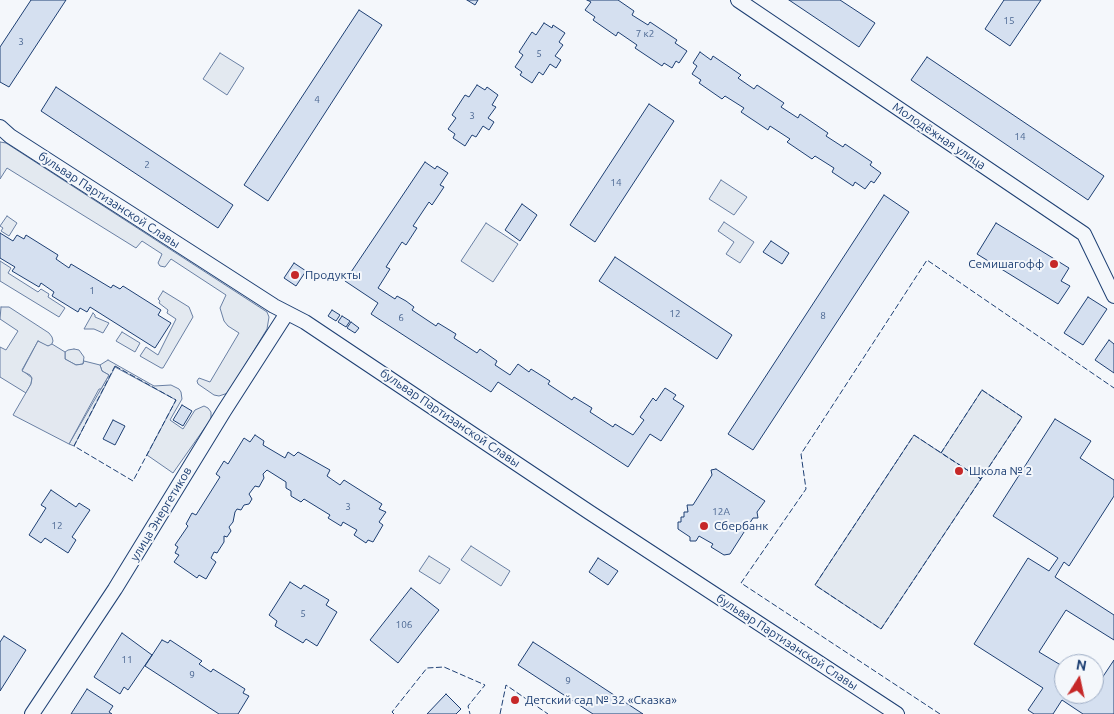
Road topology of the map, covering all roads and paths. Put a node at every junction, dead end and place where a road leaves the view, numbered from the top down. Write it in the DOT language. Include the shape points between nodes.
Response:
graph roads {
  1 [pos="738,0"];
  2 [pos="0,127"];
  3 [pos="1114,296"];
  4 [pos="287,312"];
  5 [pos="32,714"];
  6 [pos="897,714"];
  1 -- 3 [label="street, Молодёжная улица" via="1084,234"];
  2 -- 4 [label="street, бульвар Партизанской Славы"];
  4 -- 5 [label="street, улица Энергетиков" via="115,589"];
  4 -- 6 [label="street, бульвар Партизанской Славы"];
}
